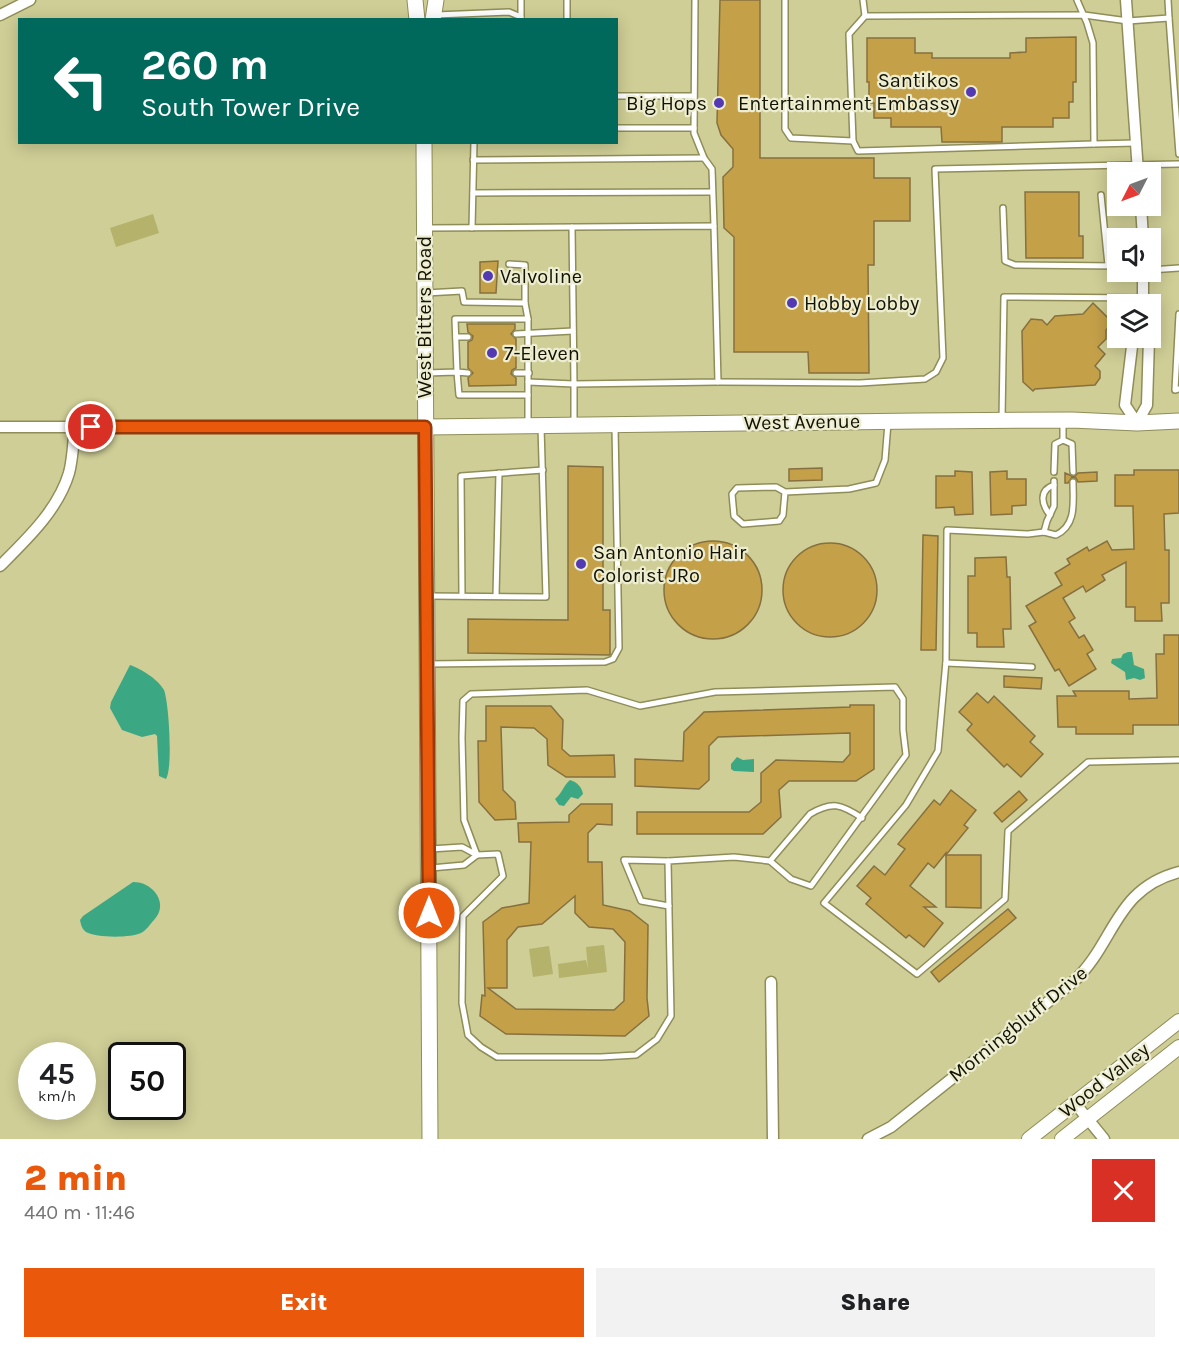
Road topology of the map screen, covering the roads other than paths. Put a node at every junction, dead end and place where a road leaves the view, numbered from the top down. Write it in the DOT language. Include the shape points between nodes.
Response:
graph roads {
  1 [pos="30,0"];
  2 [pos="415,0"];
  3 [pos="521,0"];
  4 [pos="567,0"];
  5 [pos="695,0"];
  6 [pos="785,0"];
  7 [pos="863,0"];
  8 [pos="1077,0"];
  9 [pos="1126,0"];
  10 [pos="1168,0"];
  11 [pos="434,12"];
  12 [pos="0,15"];
  13 [pos="1084,15"];
  14 [pos="865,16"];
  15 [pos="417,18"];
  16 [pos="521,18"];
  17 [pos="567,18"];
  18 [pos="1169,18"];
  19 [pos="1128,21"];
  20 [pos="1177,94"];
  21 [pos="618,96"];
  22 [pos="693,96"];
  23 [pos="618,128"];
  24 [pos="694,128"];
  25 [pos="1178,128"];
  26 [pos="853,141"];
  27 [pos="1136,143"];
  28 [pos="424,144"];
  29 [pos="474,144"];
  30 [pos="1094,144"];
  31 [pos="1179,154"];
  32 [pos="705,158"];
  33 [pos="473,160"];
  34 [pos="1137,162"];
  35 [pos="1179,164"];
  36 [pos="1161,166"];
  37 [pos="1107,168"];
  38 [pos="712,192"];
  39 [pos="473,194"];
  40 [pos="1101,195"];
  41 [pos="1003,208"];
  42 [pos="714,226"];
  43 [pos="572,227"];
  44 [pos="424,228"];
  45 [pos="472,228"];
  46 [pos="1107,256"];
  47 [pos="509,264"];
  48 [pos="1107,266"];
  49 [pos="1179,268"];
  50 [pos="1161,269"];
  51 [pos="424,292"];
  52 [pos="1107,301"];
  53 [pos="525,303"];
  54 [pos="1179,314"];
  55 [pos="528,319"];
  56 [pos="573,331"];
  57 [pos="529,333"];
  58 [pos="516,334"];
  59 [pos="456,337"];
  60 [pos="468,337"];
  61 [pos="1132,348"];
  62 [pos="1149,348"];
  63 [pos="457,372"];
  64 [pos="424,373"];
  65 [pos="468,373"];
  66 [pos="516,373"];
  67 [pos="529,373"];
  68 [pos="528,382"];
  69 [pos="718,382"];
  70 [pos="574,384"];
  71 [pos="1179,389"];
  72 [pos="528,395"];
  73 [pos="1002,420"];
  74 [pos="888,421"];
  75 [pos="1064,421"];
  76 [pos="1179,421"];
  77 [pos="1137,423"];
  78 [pos="574,425"];
  79 [pos="615,425"];
  80 [pos="535,426"];
  81 [pos="0,427"];
  82 [pos="75,427"];
  83 [pos="425,427"];
  84 [pos="1063,440"];
  85 [pos="543,470"];
  86 [pos="1054,472"];
  87 [pos="1073,472"];
  88 [pos="499,473"];
  89 [pos="1073,482"];
  90 [pos="785,492"];
  91 [pos="1050,514"];
  92 [pos="1044,532"];
  93 [pos="0,566"];
  94 [pos="426,596"];
  95 [pos="462,596"];
  96 [pos="496,596"];
  97 [pos="946,663"];
  98 [pos="427,664"];
  99 [pos="1032,667"];
  100 [pos="1179,760"];
  101 [pos="862,818"];
  102 [pos="428,849"];
  103 [pos="477,855"];
  104 [pos="668,861"];
  105 [pos="770,861"];
  106 [pos="429,868"];
  107 [pos="1179,872"];
  108 [pos="669,906"];
  109 [pos="771,982"];
  110 [pos="1179,1021"];
  111 [pos="1179,1047"];
  112 [pos="1074,1102"];
  113 [pos="1087,1119"];
  114 [pos="430,1139"];
  115 [pos="773,1139"];
  116 [pos="867,1139"];
  117 [pos="1029,1139"];
  118 [pos="1062,1139"];
  119 [pos="1104,1139"];
  1 -- 12 [label="street"];
  2 -- 15 [label="main road"];
  3 -- 16 [label="lane"];
  4 -- 17 [label="lane"];
  5 -- 22 [label="lane"];
  6 -- 26 [label="lane" via="785,129 791,138"];
  7 -- 14 [label="lane"];
  8 -- 13 [label="lane"];
  9 -- 19 [label="street"];
  10 -- 18 [label="lane"];
  11 -- 16 [label="lane" via="510,12"];
  13 -- 14 [label="lane"];
  13 -- 19 [label="lane"];
  13 -- 30 [label="lane" via="1093,43"];
  14 -- 26 [label="lane" via="849,34"];
  18 -- 19 [label="lane"];
  18 -- 20 [label="lane"];
  19 -- 27 [label="street"];
  20 -- 25 [label="lane"];
  21 -- 22 [label="lane"];
  22 -- 24 [label="lane"];
  23 -- 24 [label="lane"];
  24 -- 32 [label="lane"];
  25 -- 31 [label="lane"];
  26 -- 30 [label="lane" via="858,151"];
  27 -- 30 [label="lane"];
  27 -- 34 [label="street"];
  28 -- 44 [label="main road, West Bitters Road"];
  29 -- 33 [label="lane"];
  32 -- 33 [label="lane"];
  32 -- 38 [label="lane" via="712,169"];
  33 -- 39 [label="lane"];
  35 -- 36 [label="lane"];
  37 -- 69 [label="lane" via="935,169 943,358 936,372 925,379 860,383"];
  38 -- 39 [label="lane"];
  38 -- 42 [label="lane"];
  39 -- 45 [label="lane"];
  40 -- 46 [label="lane"];
  41 -- 48 [label="lane" via="1005,261 1015,265"];
  42 -- 43 [label="lane"];
  42 -- 69 [label="lane"];
  43 -- 45 [label="lane"];
  43 -- 56 [label="lane"];
  44 -- 45 [label="lane"];
  44 -- 51 [label="main road, West Bitters Road"];
  47 -- 53 [label="lane" via="525,265"];
  49 -- 50 [label="lane"];
  51 -- 53 [label="lane" via="462,291 464,302"];
  51 -- 64 [label="main road, West Bitters Road"];
  52 -- 73 [label="lane" via="1004,297"];
  53 -- 55 [label="lane"];
  54 -- 71 [label="lane" via="1175,390"];
  55 -- 57 [label="lane"];
  55 -- 59 [label="lane" via="455,319"];
  56 -- 57 [label="lane"];
  56 -- 70 [label="lane"];
  57 -- 58 [label="lane"];
  57 -- 67 [label="lane"];
  59 -- 60 [label="lane"];
  59 -- 63 [label="lane"];
  61 -- 77 [label="street" via="1125,405"];
  62 -- 77 [label="street" via="1147,405"];
  63 -- 64 [label="lane"];
  63 -- 65 [label="lane"];
  63 -- 72 [label="lane" via="459,395"];
  64 -- 83 [label="main road, West Bitters Road"];
  66 -- 67 [label="lane"];
  67 -- 68 [label="lane"];
  68 -- 70 [label="lane"];
  68 -- 72 [label="lane"];
  69 -- 70 [label="lane"];
  70 -- 78 [label="lane"];
  72 -- 80 [label="lane"];
  73 -- 74 [label="main road, West Avenue"];
  73 -- 75 [label="main road, West Avenue"];
  74 -- 79 [label="main road, West Avenue"];
  74 -- 90 [label="lane" via="885,460 876,483 849,489"];
  75 -- 77 [label="main road, West Avenue"];
  75 -- 84 [label="lane"];
  76 -- 77 [label="main road, West Avenue"];
  78 -- 79 [label="main road, West Avenue"];
  78 -- 80 [label="main road, West Avenue"];
  79 -- 98 [label="lane" via="619,648 613,659"];
  80 -- 83 [label="main road, West Avenue"];
  80 -- 85 [label="lane"];
  81 -- 82 [label="street"];
  82 -- 83 [label="street"];
  82 -- 93 [label="street" via="69,471 60,496"];
  83 -- 94 [label="main road, West Bitters Road"];
  84 -- 86 [label="lane" via="1055,444"];
  84 -- 87 [label="lane" via="1072,444"];
  85 -- 88 [label="lane"];
  85 -- 96 [label="lane" via="546,597"];
  88 -- 95 [label="lane" via="461,476"];
  88 -- 96 [label="lane"];
  89 -- 92 [label="lane" via="1074,505 1067,529 1056,535"];
  90 -- 90 [label="lane" via="776,487 737,488 732,494 734,516 743,524 779,521"];
  91 -- 91 [label="lane" via="1054,506 1054,483 1043,494"];
  91 -- 92 [label="lane"];
  92 -- 97 [label="lane" via="946,530"];
  94 -- 95 [label="lane"];
  94 -- 98 [label="main road, West Bitters Road"];
  95 -- 96 [label="lane"];
  97 -- 99 [label="lane"];
  97 -- 100 [label="lane" via="938,751 906,805 824,903 917,974 1005,899 1008,831 1088,762"];
  98 -- 102 [label="main road, West Bitters Road"];
  101 -- 103 [label="lane" via="906,755 903,699 895,687 715,692 640,706 587,690 471,694 463,701 464,820"];
  101 -- 105 [label="lane" via="838,805 824,806 810,814"];
  101 -- 105 [label="lane" via="811,886 791,879"];
  102 -- 103 [label="lane" via="462,847"];
  102 -- 106 [label="main road, West Bitters Road"];
  103 -- 106 [label="lane" via="464,865"];
  103 -- 108 [label="lane" via="498,854 503,876 463,916 462,1003 468,1035 497,1056 636,1055 657,1039 671,1016"];
  104 -- 105 [label="lane" via="735,857"];
  104 -- 108 [label="lane"];
  104 -- 108 [label="lane" via="624,860 641,901"];
  106 -- 114 [label="main road, West Bitters Road"];
  107 -- 116 [label="street, Morningbluff Drive" via="1155,882 1128,904 1097,955 1073,982 891,1126"];
  109 -- 115 [label="street"];
  110 -- 112 [label="street, Wood Valley"];
  111 -- 113 [label="street, Wood Valley"];
  112 -- 113 [label="street"];
  112 -- 117 [label="street, Wood Valley"];
  113 -- 118 [label="street, Wood Valley"];
  113 -- 119 [label="street"];
}
